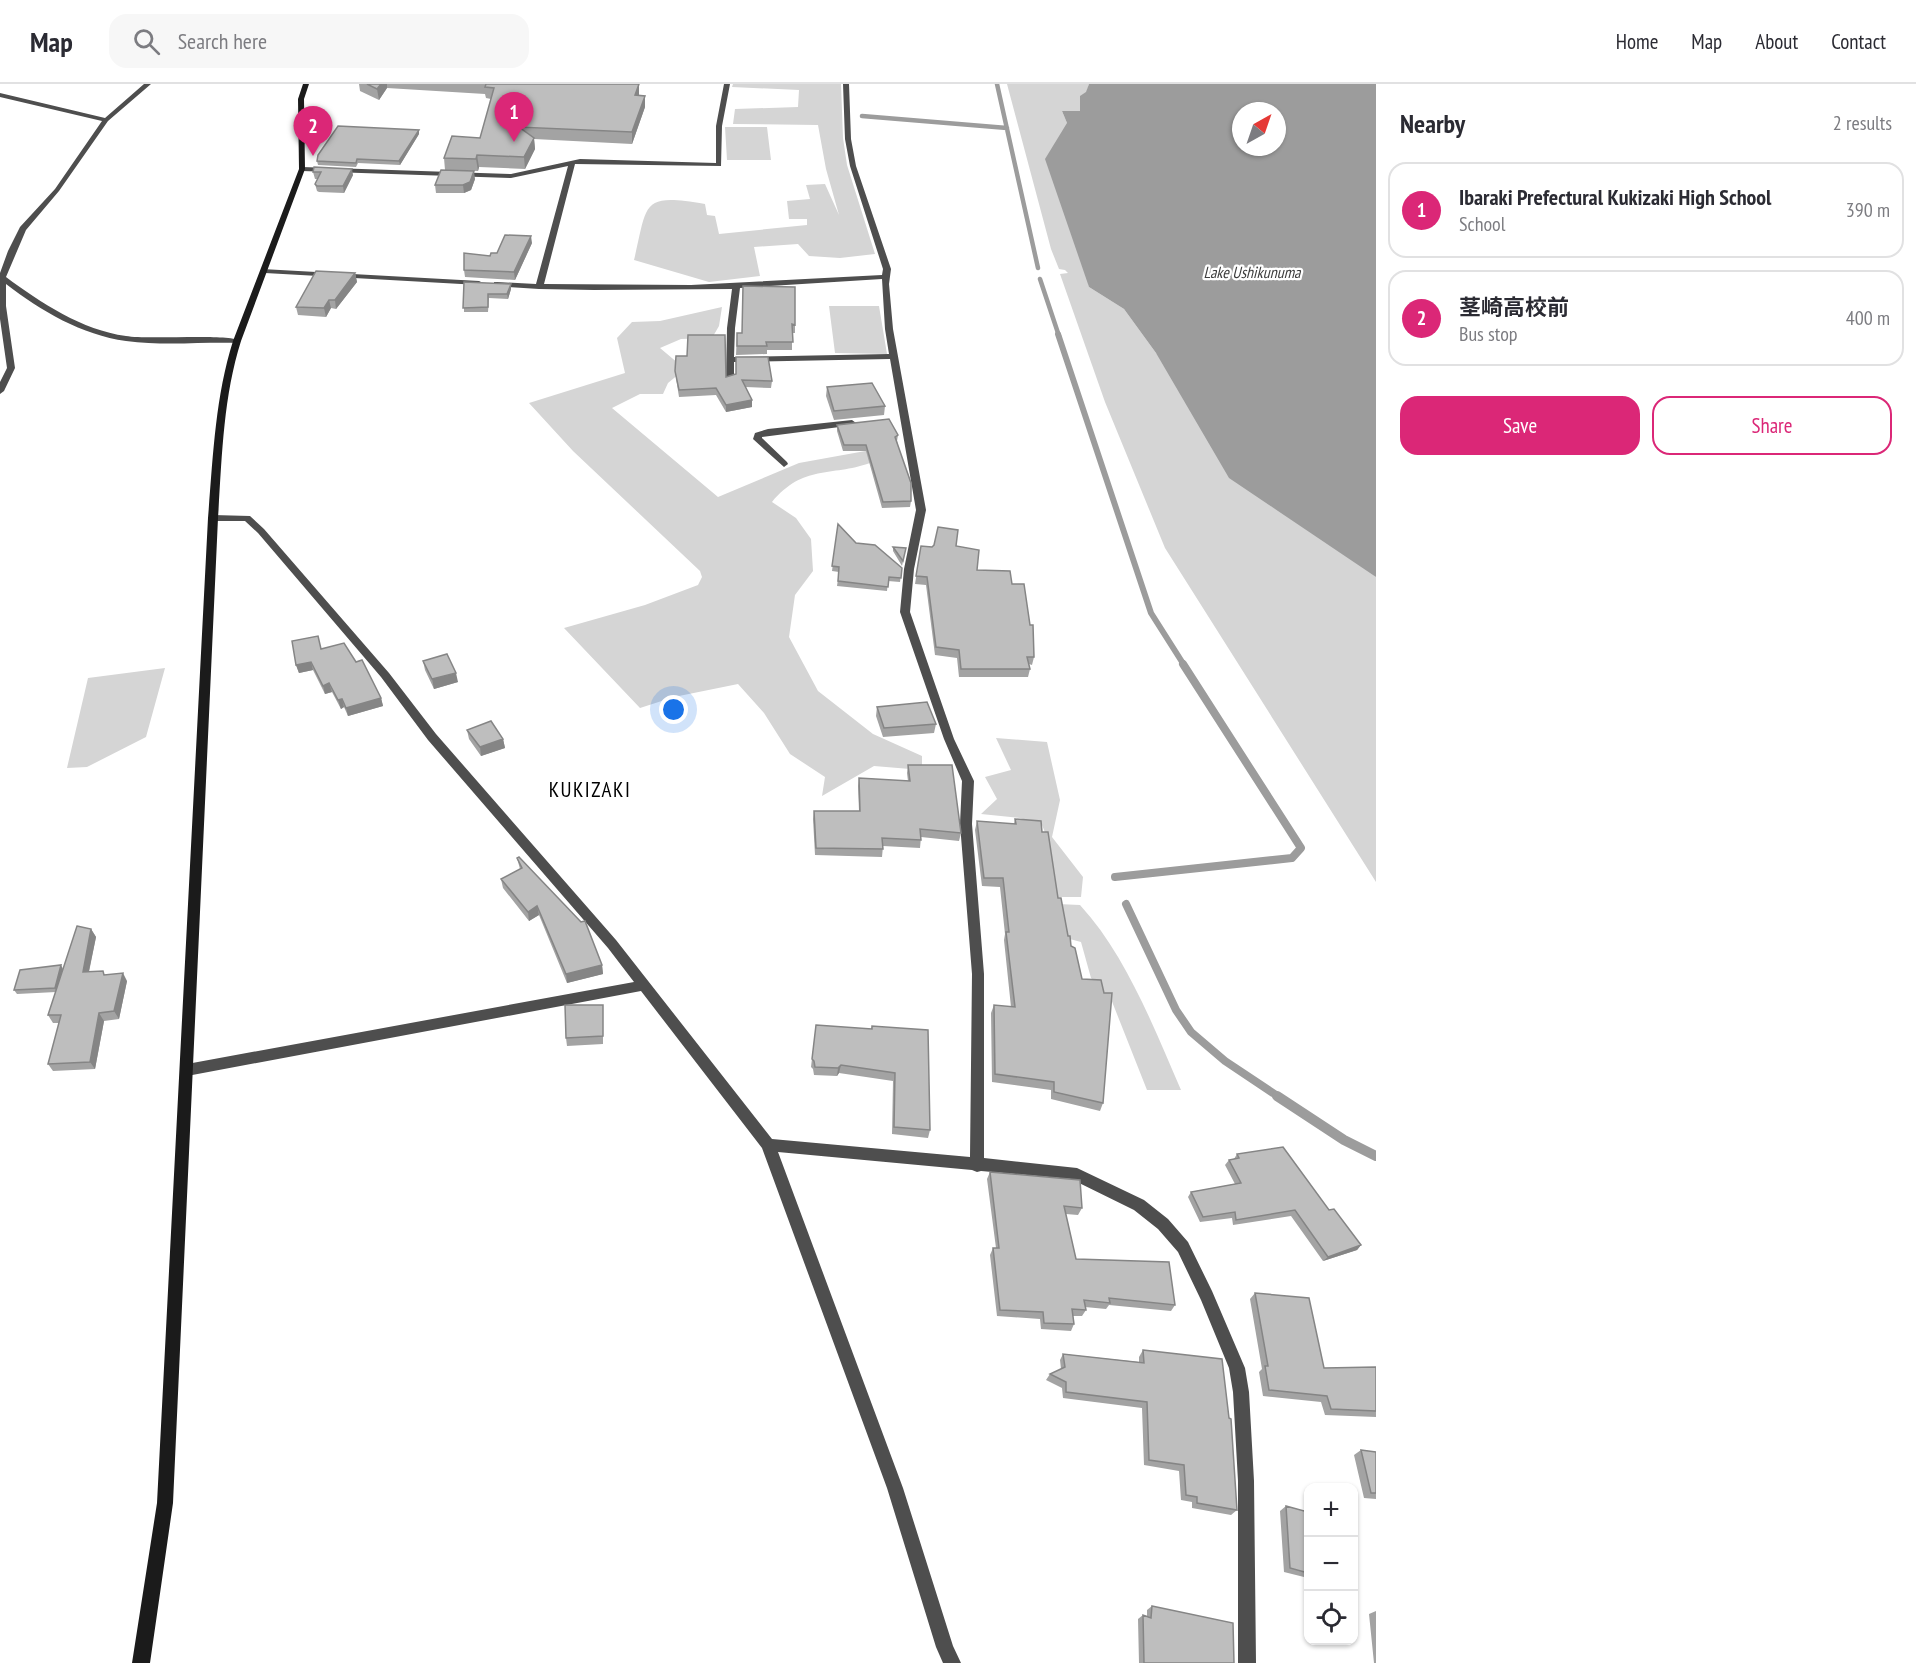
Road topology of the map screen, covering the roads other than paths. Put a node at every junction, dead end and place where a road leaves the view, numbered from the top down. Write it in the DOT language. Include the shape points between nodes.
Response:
graph roads {
  1 [pos="148,84"];
  2 [pos="306,84"];
  3 [pos="727,84"];
  4 [pos="846,84"];
  5 [pos="0,95"];
  6 [pos="106,120"];
  7 [pos="572,162"];
  8 [pos="302,170"];
  9 [pos="265,271"];
  10 [pos="885,277"];
  11 [pos="2,278"];
  12 [pos="539,287"];
  13 [pos="736,287"];
  14 [pos="237,341"];
  15 [pos="893,356"];
  16 [pos="731,360"];
  17 [pos="730,380"];
  18 [pos="0,391"];
  19 [pos="859,423"];
  20 [pos="784,464"];
  21 [pos="213,518"];
  22 [pos="645,985"];
  23 [pos="187,1070"];
  24 [pos="768,1145"];
  25 [pos="977,1166"];
  26 [pos="141,1663"];
  27 [pos="952,1663"];
  28 [pos="1247,1663"];
  1 -- 6 [label="street"];
  2 -- 8 [label="street" via="301,99"];
  3 -- 7 [label="street" via="719,126 719,165"];
  4 -- 10 [label="street" via="853,166 887,269"];
  5 -- 6 [label="street"];
  6 -- 11 [label="street" via="57,190 23,230"];
  7 -- 8 [label="street" via="511,176"];
  7 -- 12 [label="street"];
  8 -- 9 [label="street"];
  9 -- 12 [label="street"];
  9 -- 14 [label="street"];
  10 -- 13 [label="street"];
  10 -- 15 [label="street"];
  11 -- 14 [label="street" via="49,309 112,336"];
  11 -- 18 [label="street" via="11,368"];
  12 -- 13 [label="street"];
  13 -- 16 [label="street"];
  14 -- 21 [label="street" via="223,397"];
  15 -- 16 [label="street"];
  15 -- 25 [label="street" via="899,419 921,510 905,612 968,781 966,824 978,974"];
  16 -- 17 [label="street"];
  19 -- 20 [label="street" via="758,435 757,439"];
  21 -- 22 [label="street" via="247,518 261,531"];
  21 -- 23 [label="street"];
  22 -- 23 [label="street"];
  22 -- 24 [label="street"];
  23 -- 26 [label="street" via="165,1503"];
  24 -- 25 [label="street"];
  24 -- 27 [label="street" via="896,1488"];
  25 -- 28 [label="street" via="1072,1173 1139,1205 1183,1247 1237,1368 1241,1392 1246,1481"];
}
